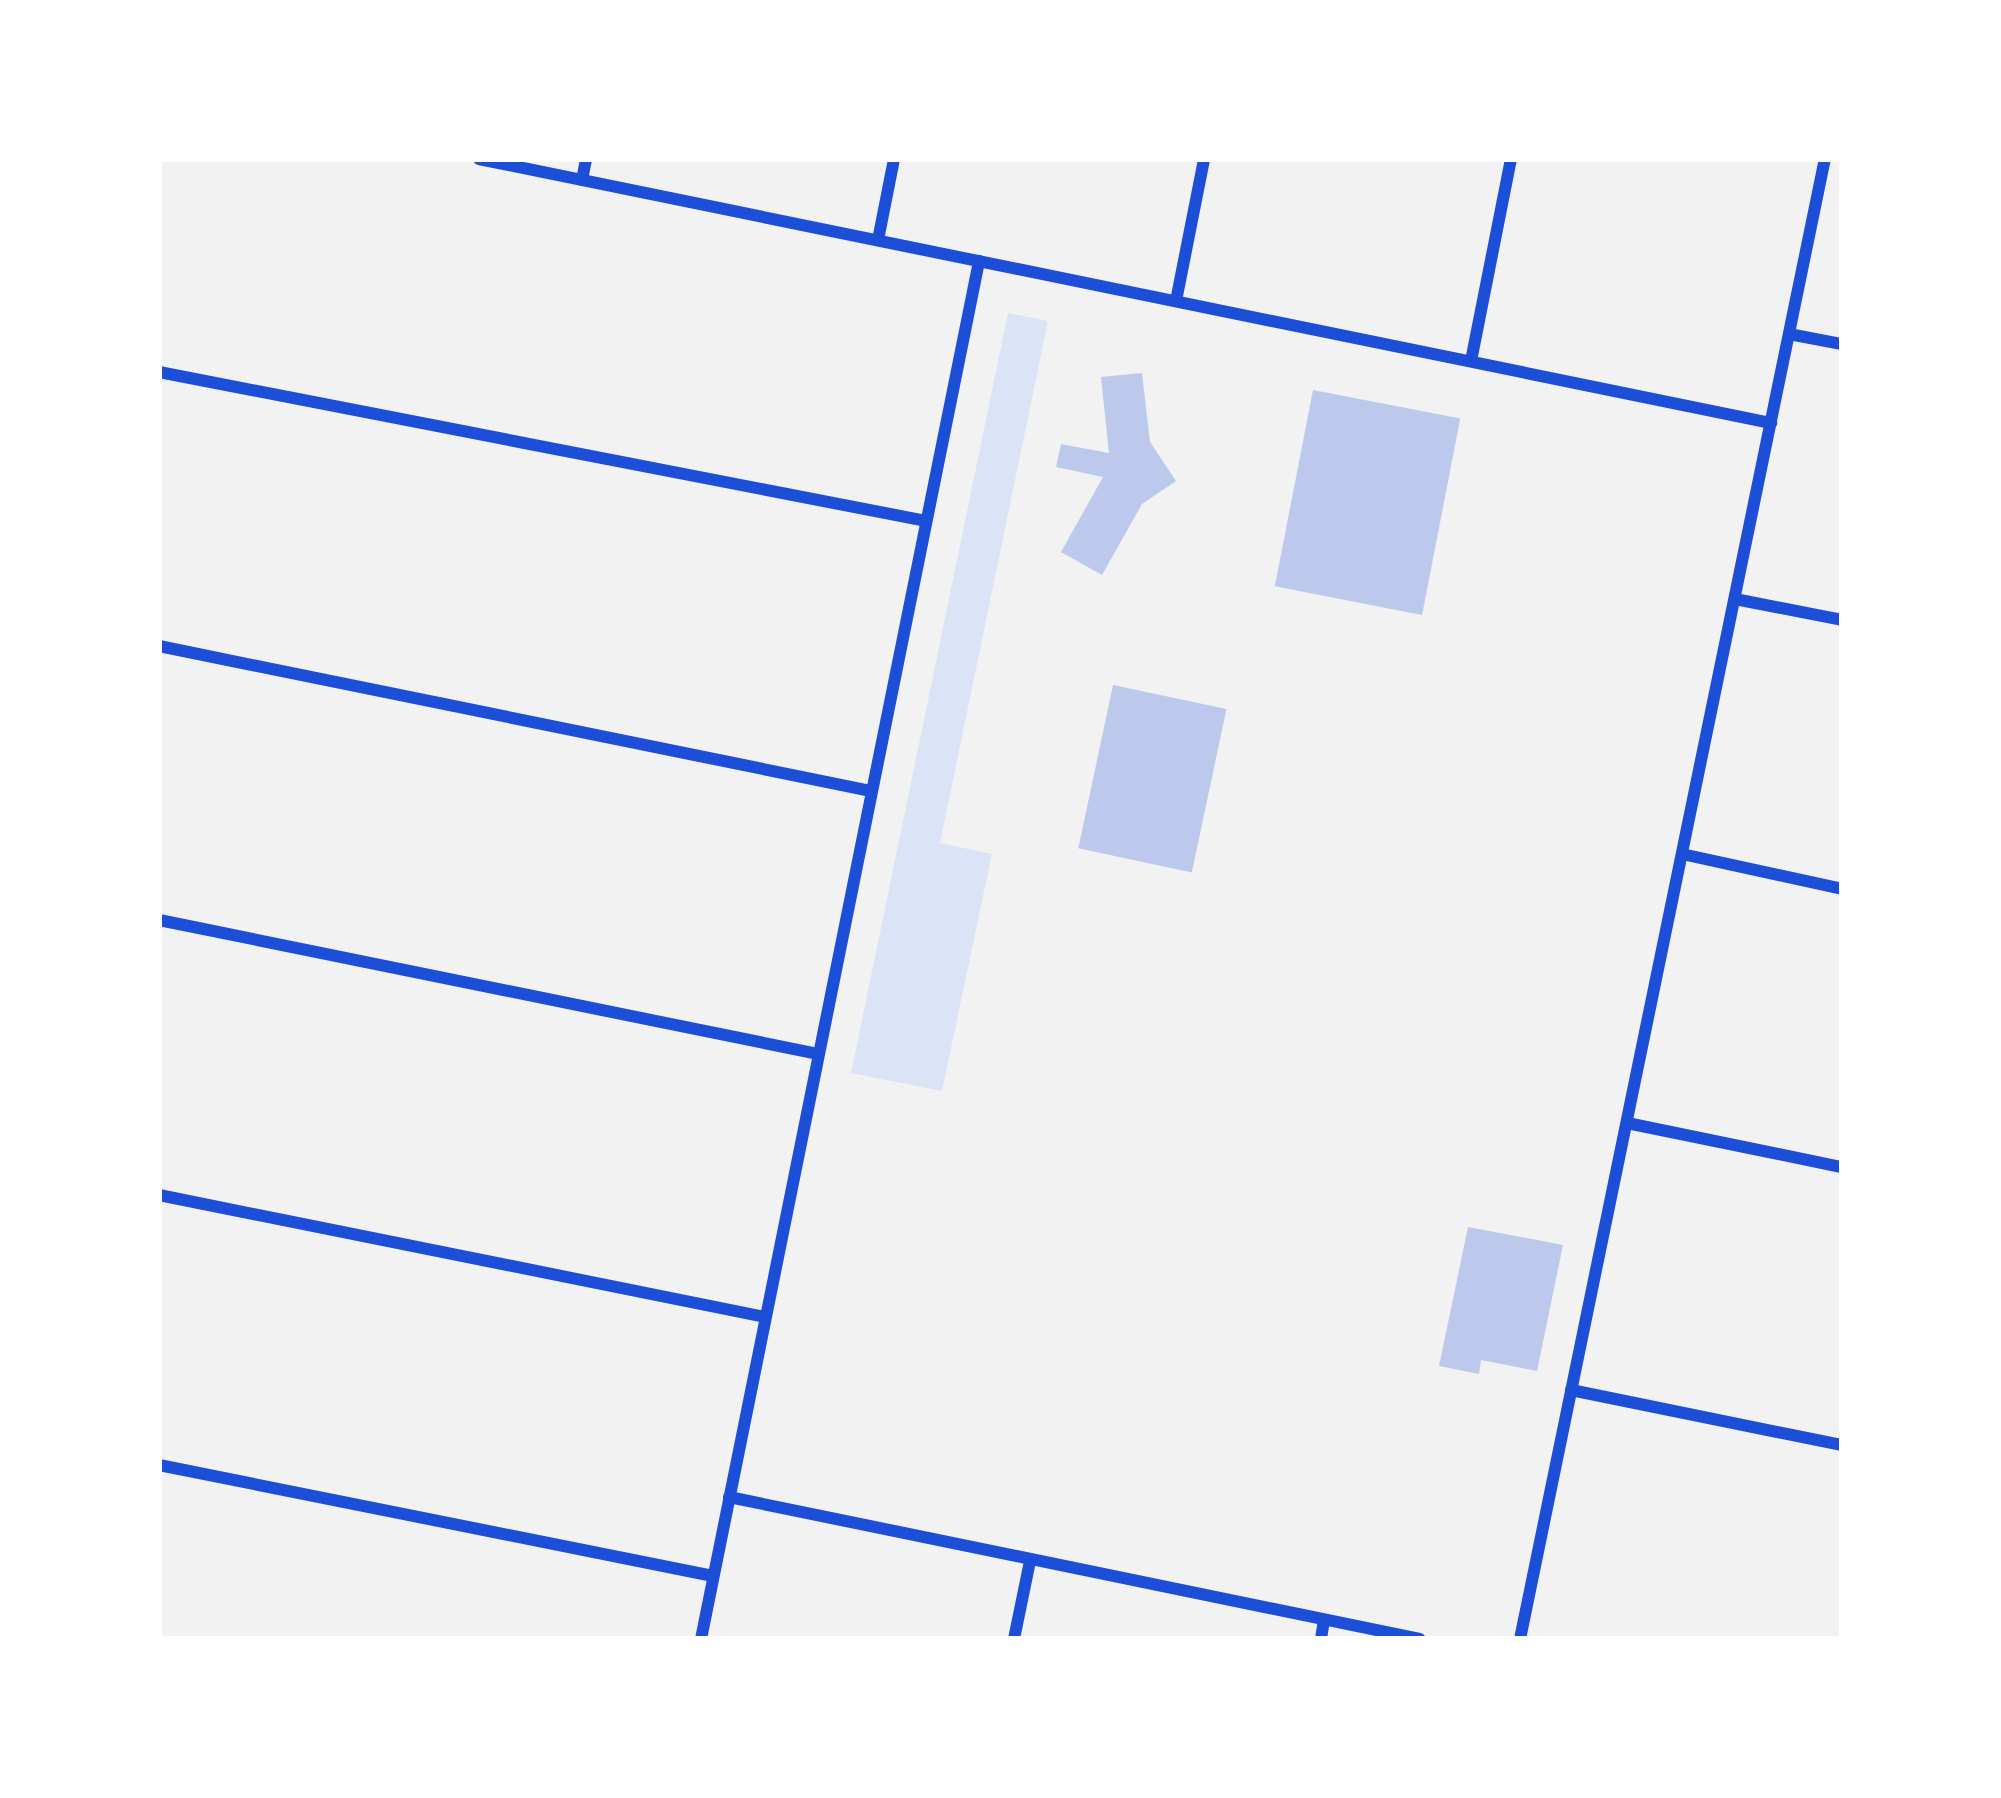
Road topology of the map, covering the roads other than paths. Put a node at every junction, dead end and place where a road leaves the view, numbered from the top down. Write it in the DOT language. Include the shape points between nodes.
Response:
graph roads {
  1 [pos="479,159"];
  2 [pos="586,159"];
  3 [pos="894,159"];
  4 [pos="1204,159"];
  5 [pos="1511,159"];
  6 [pos="1825,159"];
  7 [pos="582,180"];
  8 [pos="878,240"];
  9 [pos="979,261"];
  10 [pos="1176,301"];
  11 [pos="1789,334"];
  12 [pos="1842,344"];
  13 [pos="1471,362"];
  14 [pos="159,372"];
  15 [pos="1771,423"];
  16 [pos="926,521"];
  17 [pos="1735,598"];
  18 [pos="1842,620"];
  19 [pos="159,646"];
  20 [pos="871,791"];
  21 [pos="1682,854"];
  22 [pos="1842,889"];
  23 [pos="159,920"];
  24 [pos="818,1054"];
  25 [pos="1627,1123"];
  26 [pos="1842,1167"];
  27 [pos="159,1195"];
  28 [pos="765,1317"];
  29 [pos="1571,1390"];
  30 [pos="1842,1445"];
  31 [pos="159,1465"];
  32 [pos="729,1498"];
  33 [pos="1030,1561"];
  34 [pos="713,1576"];
  35 [pos="1324,1620"];
  36 [pos="700,1639"];
  37 [pos="1014,1639"];
  38 [pos="1321,1639"];
  39 [pos="1420,1639"];
  40 [pos="1520,1639"];
  1 -- 7 [label="street"];
  2 -- 7 [label="street"];
  3 -- 8 [label="street"];
  4 -- 10 [label="street"];
  5 -- 13 [label="street"];
  6 -- 11 [label="street"];
  7 -- 8 [label="street"];
  8 -- 9 [label="street"];
  9 -- 10 [label="street"];
  9 -- 16 [label="street"];
  10 -- 13 [label="street"];
  11 -- 12 [label="street"];
  11 -- 15 [label="street"];
  13 -- 15 [label="street"];
  14 -- 16 [label="street"];
  15 -- 17 [label="street"];
  16 -- 20 [label="street"];
  17 -- 18 [label="street"];
  17 -- 21 [label="street"];
  19 -- 20 [label="street"];
  20 -- 24 [label="street"];
  21 -- 22 [label="street"];
  21 -- 25 [label="street"];
  23 -- 24 [label="street"];
  24 -- 28 [label="street"];
  25 -- 26 [label="street"];
  25 -- 29 [label="street"];
  27 -- 28 [label="street"];
  28 -- 32 [label="street"];
  29 -- 30 [label="street"];
  29 -- 40 [label="street"];
  31 -- 34 [label="street"];
  32 -- 33 [label="street"];
  32 -- 34 [label="street"];
  33 -- 35 [label="street"];
  33 -- 37 [label="street"];
  34 -- 36 [label="street"];
  35 -- 38 [label="street"];
  35 -- 39 [label="street"];
}
